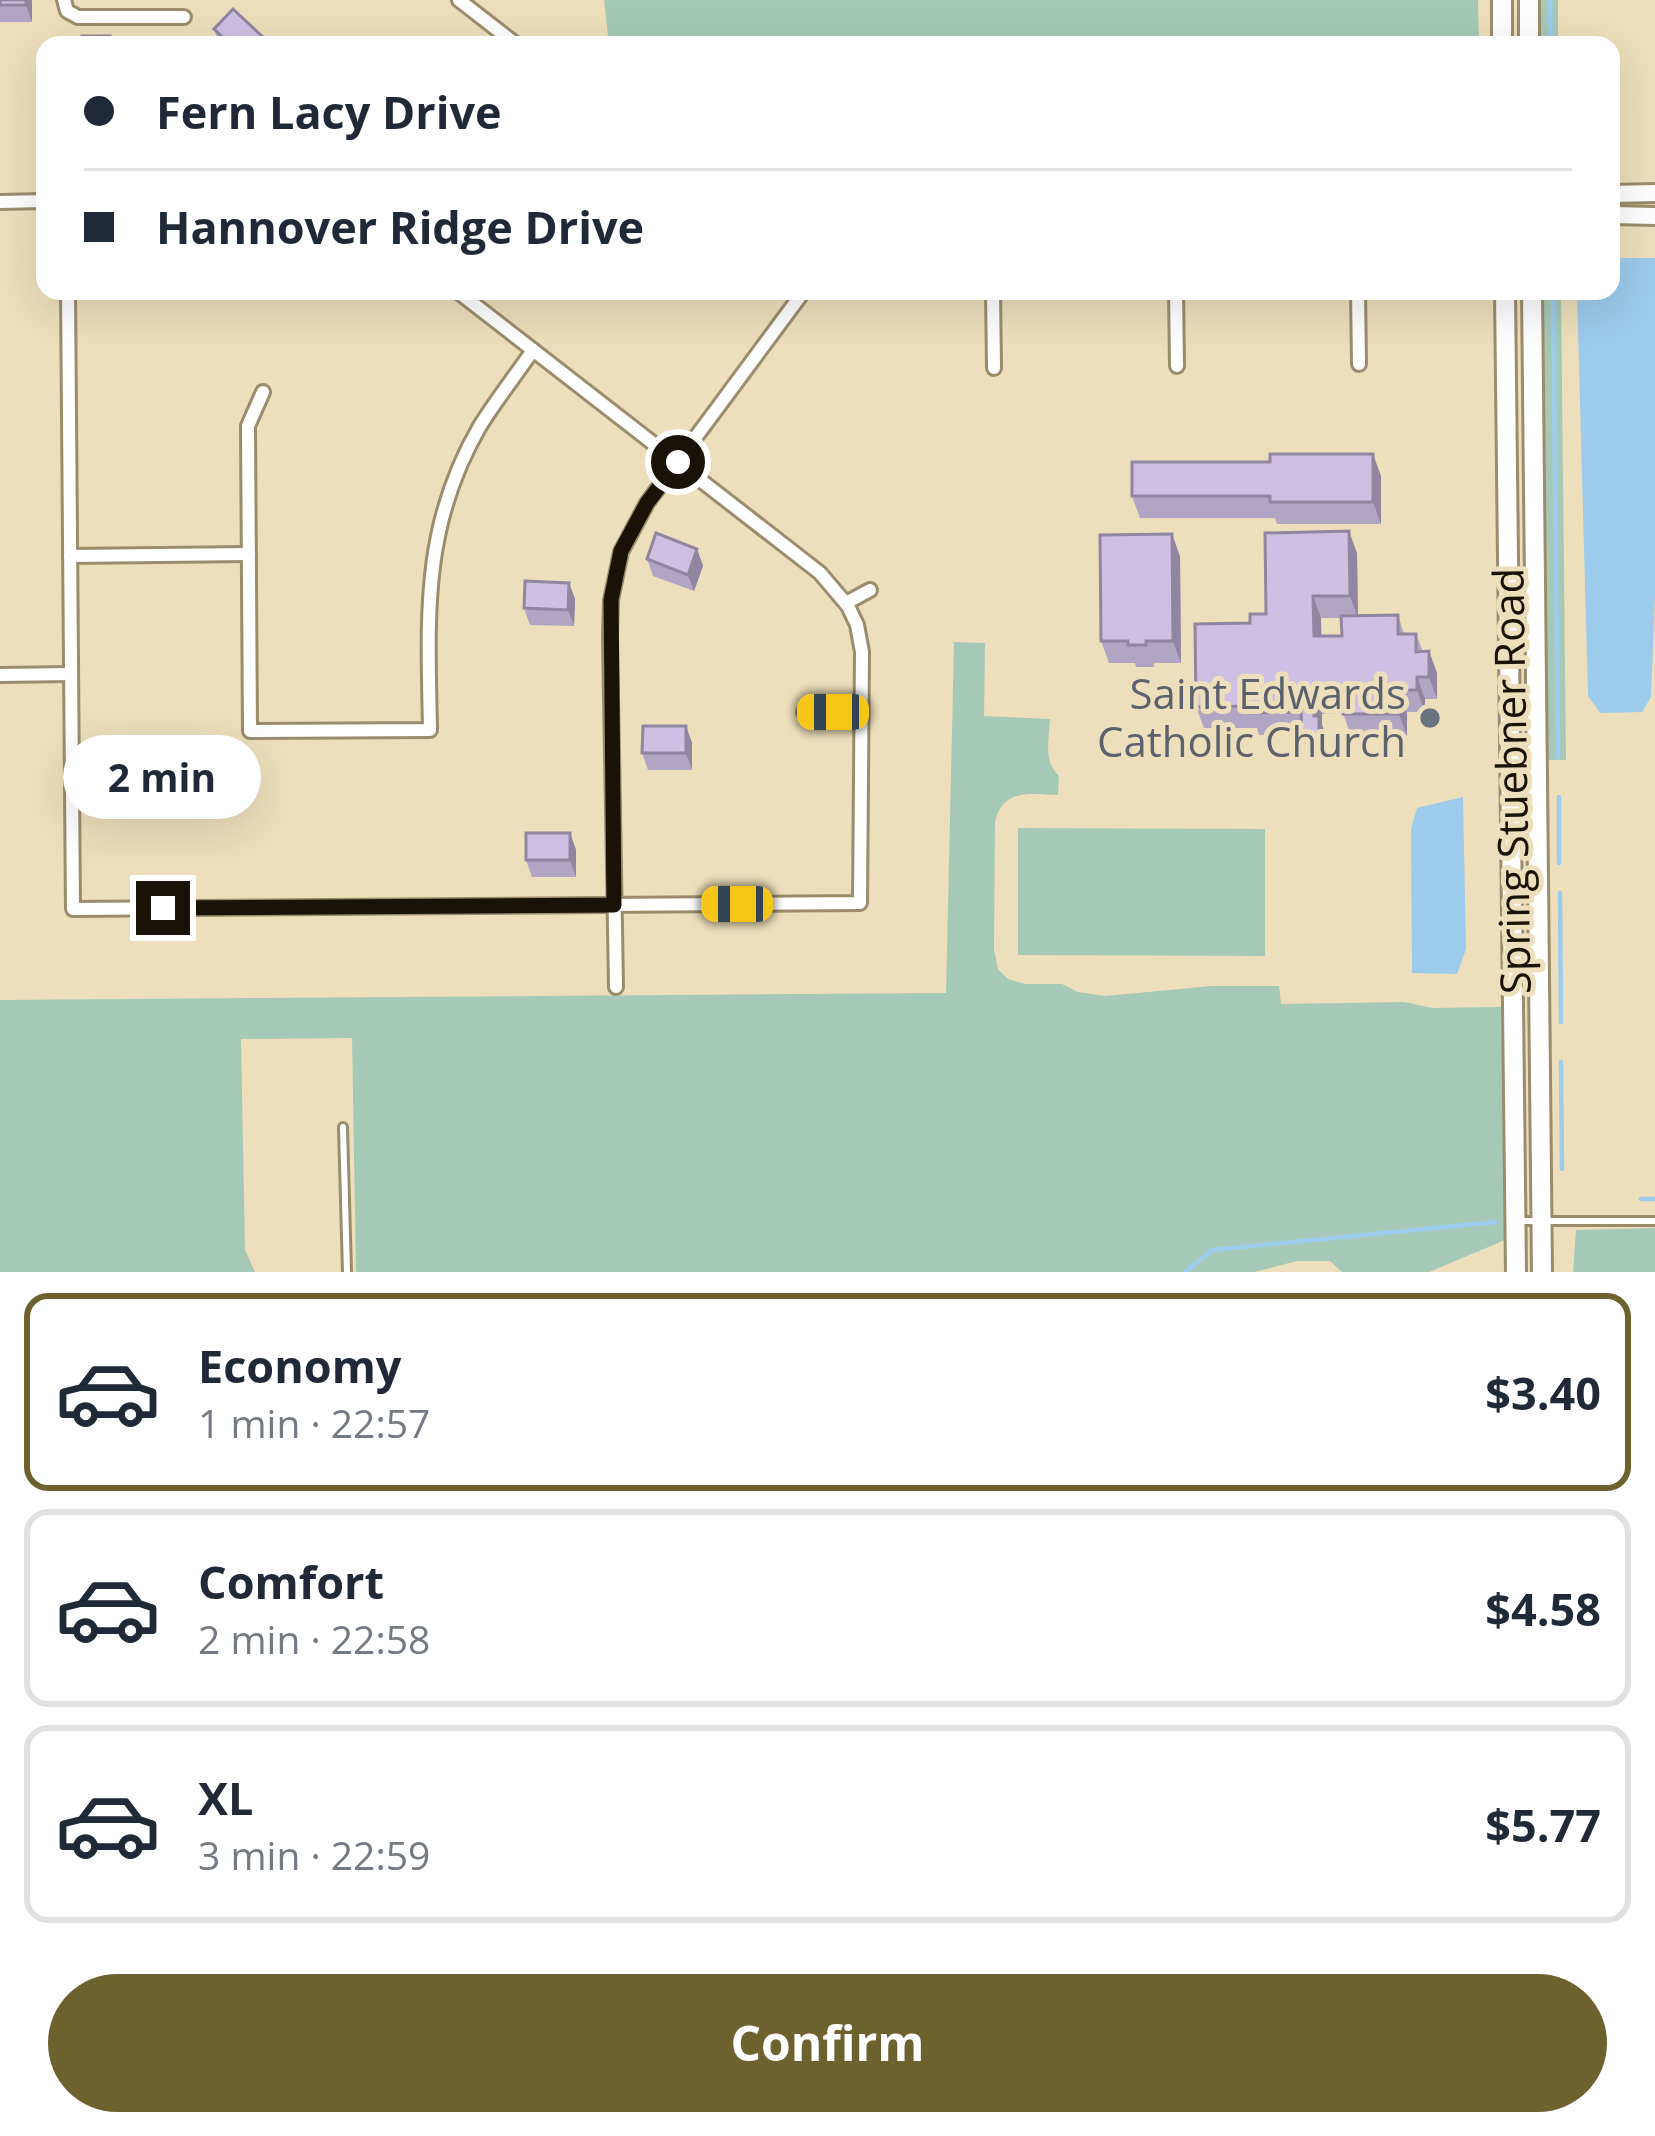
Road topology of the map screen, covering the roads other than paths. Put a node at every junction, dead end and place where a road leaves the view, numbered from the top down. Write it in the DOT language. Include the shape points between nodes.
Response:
graph roads {
  1 [pos="64,0"];
  2 [pos="100,0"];
  3 [pos="459,0"];
  4 [pos="1502,0"];
  5 [pos="1529,0"];
  6 [pos="184,17"];
  7 [pos="100,18"];
  8 [pos="505,36"];
  9 [pos="1502,36"];
  10 [pos="1529,36"];
  11 [pos="1655,193"];
  12 [pos="1620,194"];
  13 [pos="36,201"];
  14 [pos="0,202"];
  15 [pos="1620,215"];
  16 [pos="1655,216"];
  17 [pos="68,300"];
  18 [pos="469,300"];
  19 [pos="797,300"];
  20 [pos="993,300"];
  21 [pos="1176,300"];
  22 [pos="1358,300"];
  23 [pos="1505,300"];
  24 [pos="1532,300"];
  25 [pos="533,350"];
  26 [pos="1359,364"];
  27 [pos="1177,366"];
  28 [pos="994,368"];
  29 [pos="263,392"];
  30 [pos="1508,442"];
  31 [pos="1534,442"];
  32 [pos="678,462"];
  33 [pos="249,554"];
  34 [pos="70,556"];
  35 [pos="870,590"];
  36 [pos="846,604"];
  37 [pos="71,674"];
  38 [pos="0,675"];
  39 [pos="804,712"];
  40 [pos="861,713"];
  41 [pos="1511,771"];
  42 [pos="1537,771"];
  43 [pos="614,905"];
  44 [pos="616,987"];
  45 [pos="1514,999"];
  46 [pos="1540,999"];
  47 [pos="343,1127"];
  48 [pos="1516,1221"];
  49 [pos="1542,1221"];
  50 [pos="1655,1221"];
  51 [pos="347,1272"];
  52 [pos="1516,1272"];
  53 [pos="1542,1272"];
  1 -- 7 [label="street" via="78,17"];
  2 -- 7 [label="street"];
  3 -- 8 [label="street"];
  4 -- 9 [label="main road"];
  5 -- 10 [label="main road"];
  6 -- 7 [label="street"];
  11 -- 12 [label="street"];
  13 -- 14 [label="street"];
  15 -- 16 [label="street"];
  17 -- 34 [label="street"];
  18 -- 25 [label="street"];
  19 -- 32 [label="street"];
  20 -- 28 [label="street"];
  21 -- 27 [label="street"];
  22 -- 26 [label="street"];
  23 -- 30 [label="main road, Spring Stuebner Road"];
  24 -- 31 [label="main road, Spring Stuebner Road"];
  25 -- 32 [label="street"];
  25 -- 33 [label="street" via="482,423 439,528 429,600 430,730 250,731"];
  29 -- 33 [label="street" via="248,426"];
  30 -- 31 [label="main road"];
  30 -- 41 [label="main road, Spring Stuebner Road"];
  31 -- 42 [label="main road, Spring Stuebner Road"];
  32 -- 36 [label="street" via="820,572"];
  32 -- 43 [label="street" via="621,551 611,600"];
  33 -- 34 [label="street"];
  34 -- 37 [label="street"];
  35 -- 36 [label="street"];
  36 -- 40 [label="street" via="862,652"];
  37 -- 38 [label="street"];
  37 -- 43 [label="street" via="73,909"];
  39 -- 40 [label="street"];
  40 -- 43 [label="street" via="860,903"];
  41 -- 42 [label="main road"];
  41 -- 45 [label="main road, Spring Stuebner Road"];
  42 -- 46 [label="main road, Spring Stuebner Road"];
  43 -- 44 [label="street"];
  45 -- 46 [label="main road"];
  45 -- 48 [label="main road, Spring Stuebner Road"];
  46 -- 49 [label="main road, Spring Stuebner Road"];
  47 -- 51 [label="lane"];
  48 -- 49 [label="lane"];
  48 -- 52 [label="main road, Spring Stuebner Road"];
  49 -- 50 [label="lane"];
  49 -- 53 [label="main road, Spring Stuebner Road"];
}
